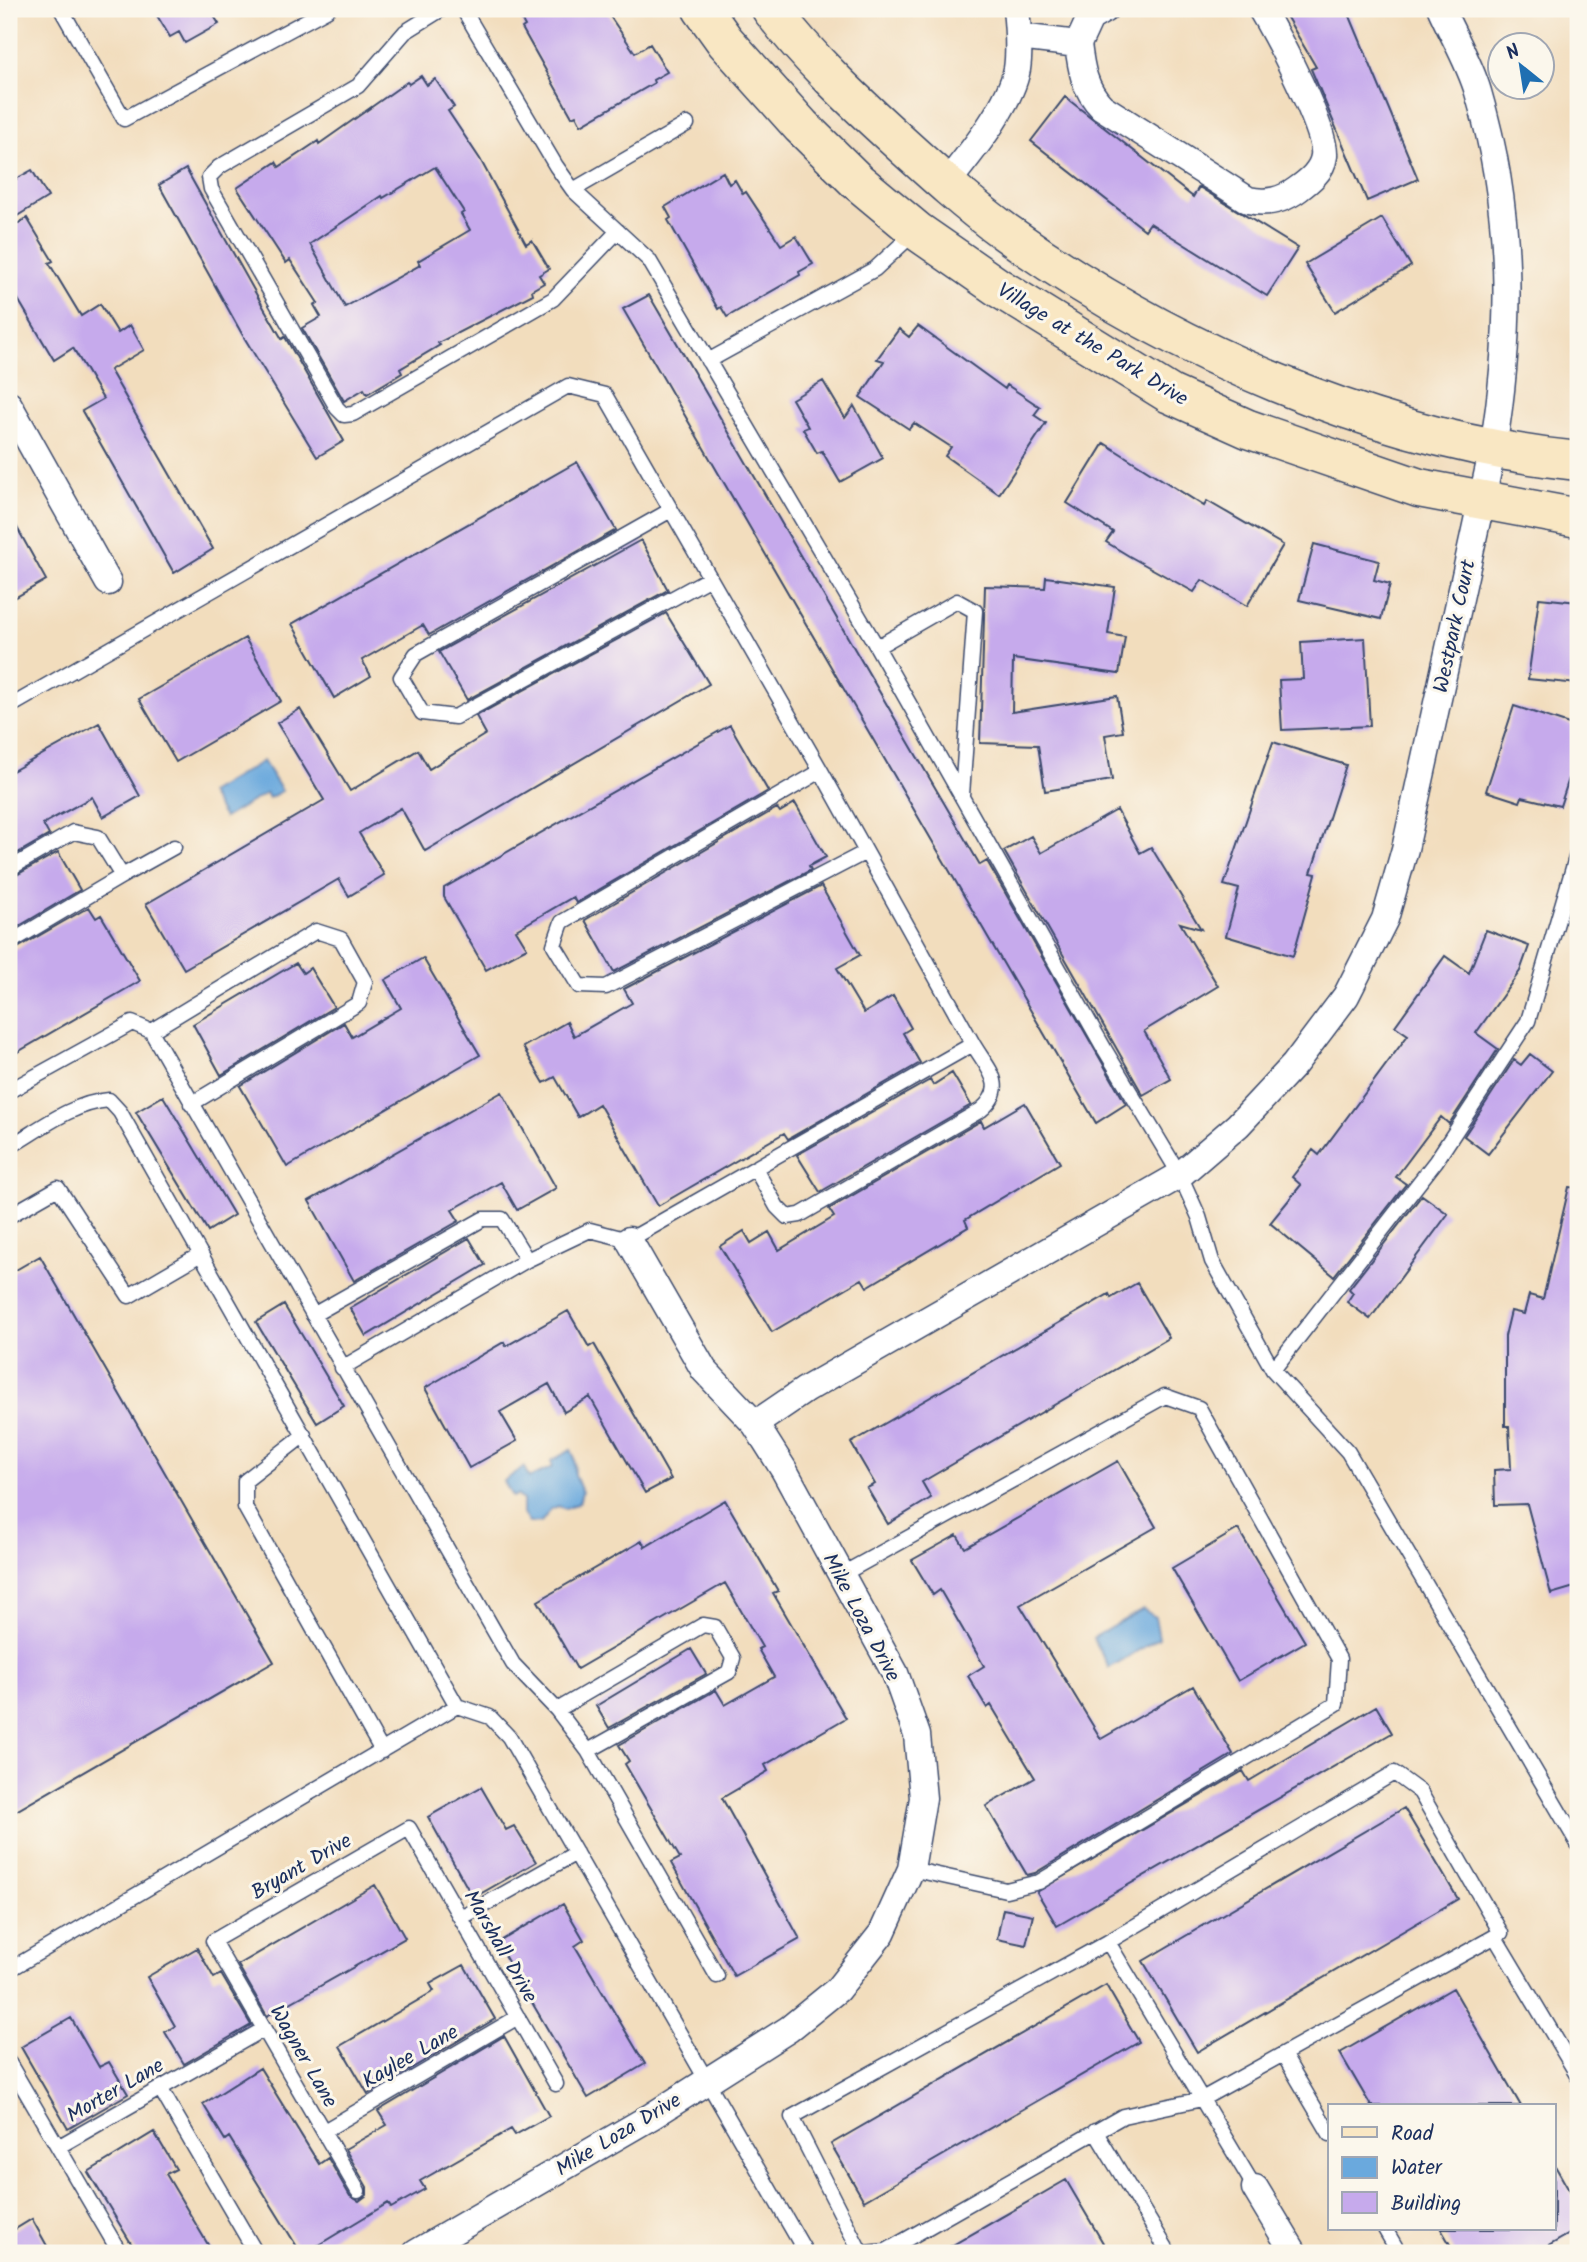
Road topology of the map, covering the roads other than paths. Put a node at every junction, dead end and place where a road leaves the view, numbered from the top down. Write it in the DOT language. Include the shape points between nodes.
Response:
graph roads {
  1 [pos="61,9"];
  2 [pos="328,9"];
  3 [pos="442,9"];
  4 [pos="463,9"];
  5 [pos="702,9"];
  6 [pos="771,9"];
  7 [pos="1016,9"];
  8 [pos="1105,9"];
  9 [pos="1261,9"];
  10 [pos="1441,9"];
  11 [pos="1018,37"];
  12 [pos="1078,44"];
  13 [pos="687,124"];
  14 [pos="946,184"];
  15 [pos="573,190"];
  16 [pos="917,230"];
  17 [pos="618,231"];
  18 [pos="709,361"];
  19 [pos="9,405"];
  20 [pos="17,439"];
  21 [pos="1493,449"];
  22 [pos="1578,461"];
  23 [pos="1481,500"];
  24 [pos="671,510"];
  25 [pos="1578,518"];
  26 [pos="710,578"];
  27 [pos="108,582"];
  28 [pos="877,647"];
  29 [pos="9,707"];
  30 [pos="821,771"];
  31 [pos="962,795"];
  32 [pos="174,847"];
  33 [pos="1578,851"];
  34 [pos="864,853"];
  35 [pos="9,869"];
  36 [pos="122,876"];
  37 [pos="9,943"];
  38 [pos="151,1031"];
  39 [pos="973,1044"];
  40 [pos="9,1091"];
  41 [pos="191,1104"];
  42 [pos="9,1147"];
  43 [pos="755,1168"];
  44 [pos="1180,1175"];
  45 [pos="9,1216"];
  46 [pos="629,1240"];
  47 [pos="201,1254"];
  48 [pos="527,1260"];
  49 [pos="313,1315"];
  50 [pos="342,1368"];
  51 [pos="1273,1370"];
  52 [pos="755,1424"];
  53 [pos="304,1435"];
  54 [pos="839,1576"];
  55 [pos="457,1706"];
  56 [pos="558,1710"];
  57 [pos="382,1751"];
  58 [pos="589,1751"];
  59 [pos="410,1828"];
  60 [pos="1578,1844"];
  61 [pos="576,1853"];
  62 [pos="911,1869"];
  63 [pos="461,1918"];
  64 [pos="1495,1937"];
  65 [pos="213,1941"];
  66 [pos="1108,1942"];
  67 [pos="9,1970"];
  68 [pos="717,1976"];
  69 [pos="518,2017"];
  70 [pos="264,2029"];
  71 [pos="1283,2054"];
  72 [pos="9,2063"];
  73 [pos="1578,2076"];
  74 [pos="706,2080"];
  75 [pos="556,2084"];
  76 [pos="160,2088"];
  77 [pos="1202,2099"];
  78 [pos="324,2131"];
  79 [pos="1095,2131"];
  80 [pos="1328,2131"];
  81 [pos="58,2147"];
  82 [pos="1255,2188"];
  83 [pos="358,2191"];
  84 [pos="1386,2230"];
  85 [pos="894,2250"];
  86 [pos="118,2253"];
  87 [pos="256,2253"];
  88 [pos="416,2253"];
  89 [pos="806,2253"];
  90 [pos="863,2253"];
  91 [pos="1169,2253"];
  92 [pos="1294,2253"];
  93 [pos="1399,2253"];
  1 -- 2 [label="lane" via="124,119"];
  3 -- 17 [label="lane" via="405,32 358,86 209,177 211,189 337,408 344,415 354,414 552,299"];
  4 -- 15 [label="lane"];
  5 -- 16 [label="street, Village at the Park Drive" via="801,126 857,181"];
  6 -- 14 [label="street" via="855,103"];
  7 -- 11 [label="street"];
  8 -- 12 [label="street" via="1090,18"];
  9 -- 12 [label="street" via="1286,52 1322,141 1324,157 1314,177 1292,194 1266,204 1248,200 1102,107 1091,96"];
  10 -- 21 [label="street, Westpark Court" via="1477,90 1502,191 1509,287"];
  11 -- 12 [label="street"];
  11 -- 14 [label="street" via="1016,70 994,118"];
  13 -- 15 [label="lane"];
  14 -- 21 [label="street" via="1058,269 1123,309 1220,357 1338,406"];
  15 -- 17 [label="lane"];
  16 -- 18 [label="lane" via="875,269"];
  16 -- 23 [label="street, Village at the Park Drive" via="999,288 1170,394 1261,434 1419,488"];
  17 -- 18 [label="lane" via="649,260"];
  18 -- 28 [label="lane"];
  19 -- 20 [label="street"];
  20 -- 27 [label="street"];
  21 -- 22 [label="street"];
  21 -- 23 [label="street, Westpark Court"];
  23 -- 25 [label="street, Village at the Park Drive"];
  23 -- 44 [label="street, Westpark Court" via="1405,849 1385,919 1346,996 1294,1065 1238,1125"];
  24 -- 26 [label="lane"];
  24 -- 26 [label="lane" via="416,654 401,677 422,713 455,717"];
  24 -- 29 [label="lane" via="605,395 568,386"];
  26 -- 30 [label="lane"];
  28 -- 31 [label="lane"];
  28 -- 31 [label="lane" via="957,601 975,611"];
  30 -- 34 [label="lane"];
  30 -- 34 [label="lane" via="562,922 554,945 579,986 606,987"];
  31 -- 44 [label="lane"];
  32 -- 36 [label="lane"];
  33 -- 51 [label="lane" via="1528,1021 1436,1161"];
  34 -- 39 [label="lane"];
  35 -- 36 [label="lane" via="73,832 98,837"];
  36 -- 37 [label="lane"];
  38 -- 40 [label="lane" via="132,1023"];
  38 -- 41 [label="lane"];
  38 -- 41 [label="lane" via="316,931 341,939 365,982 359,1003"];
  39 -- 43 [label="lane"];
  39 -- 43 [label="lane" via="996,1086 994,1099 800,1215 787,1217"];
  41 -- 49 [label="lane"];
  42 -- 47 [label="lane" via="73,1110 109,1100"];
  43 -- 46 [label="lane"];
  44 -- 51 [label="lane" via="1213,1261"];
  44 -- 52 [label="street, Westpark Court" via="805,1390"];
  45 -- 47 [label="lane" via="58,1188 129,1296"];
  46 -- 48 [label="lane" via="590,1230"];
  46 -- 52 [label="street, Mike Loza Drive" via="704,1370"];
  47 -- 53 [label="lane"];
  48 -- 49 [label="lane" via="502,1219 483,1219"];
  48 -- 50 [label="lane"];
  49 -- 50 [label="lane"];
  50 -- 56 [label="lane" via="513,1664"];
  51 -- 60 [label="lane" via="1348,1452"];
  52 -- 54 [label="street, Mike Loza Drive"];
  53 -- 55 [label="lane"];
  53 -- 57 [label="lane" via="245,1481 245,1507"];
  54 -- 62 [label="street, Mike Loza Drive" via="895,1673 917,1735 923,1798"];
  54 -- 62 [label="lane" via="1165,1396 1199,1408 1339,1659 1336,1704 1039,1882 1006,1890"];
  55 -- 57 [label="lane"];
  55 -- 61 [label="lane" via="490,1717 509,1737"];
  56 -- 58 [label="lane"];
  56 -- 58 [label="lane" via="703,1625 715,1627 733,1658 729,1672"];
  57 -- 67 [label="lane"];
  58 -- 68 [label="lane"];
  59 -- 63 [label="lane, Marshall Drive"];
  59 -- 65 [label="lane, Bryant Drive"];
  61 -- 63 [label="lane"];
  61 -- 74 [label="lane"];
  62 -- 74 [label="street, Mike Loza Drive" via="882,1933 837,1990 789,2029"];
  63 -- 69 [label="lane, Marshall Drive"];
  64 -- 66 [label="lane" via="1501,1933 1420,1792 1394,1773"];
  64 -- 71 [label="lane"];
  64 -- 73 [label="lane"];
  65 -- 70 [label="lane, Wagner Lane"];
  66 -- 77 [label="lane"];
  66 -- 90 [label="lane" via="792,2117"];
  69 -- 75 [label="lane, Marshall Drive"];
  69 -- 78 [label="lane, Kaylee Lane"];
  70 -- 76 [label="lane, Morter Lane"];
  70 -- 78 [label="lane, Wagner Lane"];
  71 -- 77 [label="lane"];
  71 -- 80 [label="lane"];
  72 -- 81 [label="lane"];
  74 -- 88 [label="street, Mike Loza Drive"];
  74 -- 89 [label="lane"];
  76 -- 81 [label="lane, Morter Lane"];
  76 -- 87 [label="lane"];
  77 -- 79 [label="lane" via="1123,2116"];
  77 -- 82 [label="lane"];
  78 -- 83 [label="lane, Wagner Lane"];
  79 -- 85 [label="lane"];
  79 -- 91 [label="lane"];
  81 -- 86 [label="lane, Morter Lane"];
  82 -- 92 [label="street"];
  84 -- 93 [label="lane"];
  85 -- 90 [label="lane"];
}
